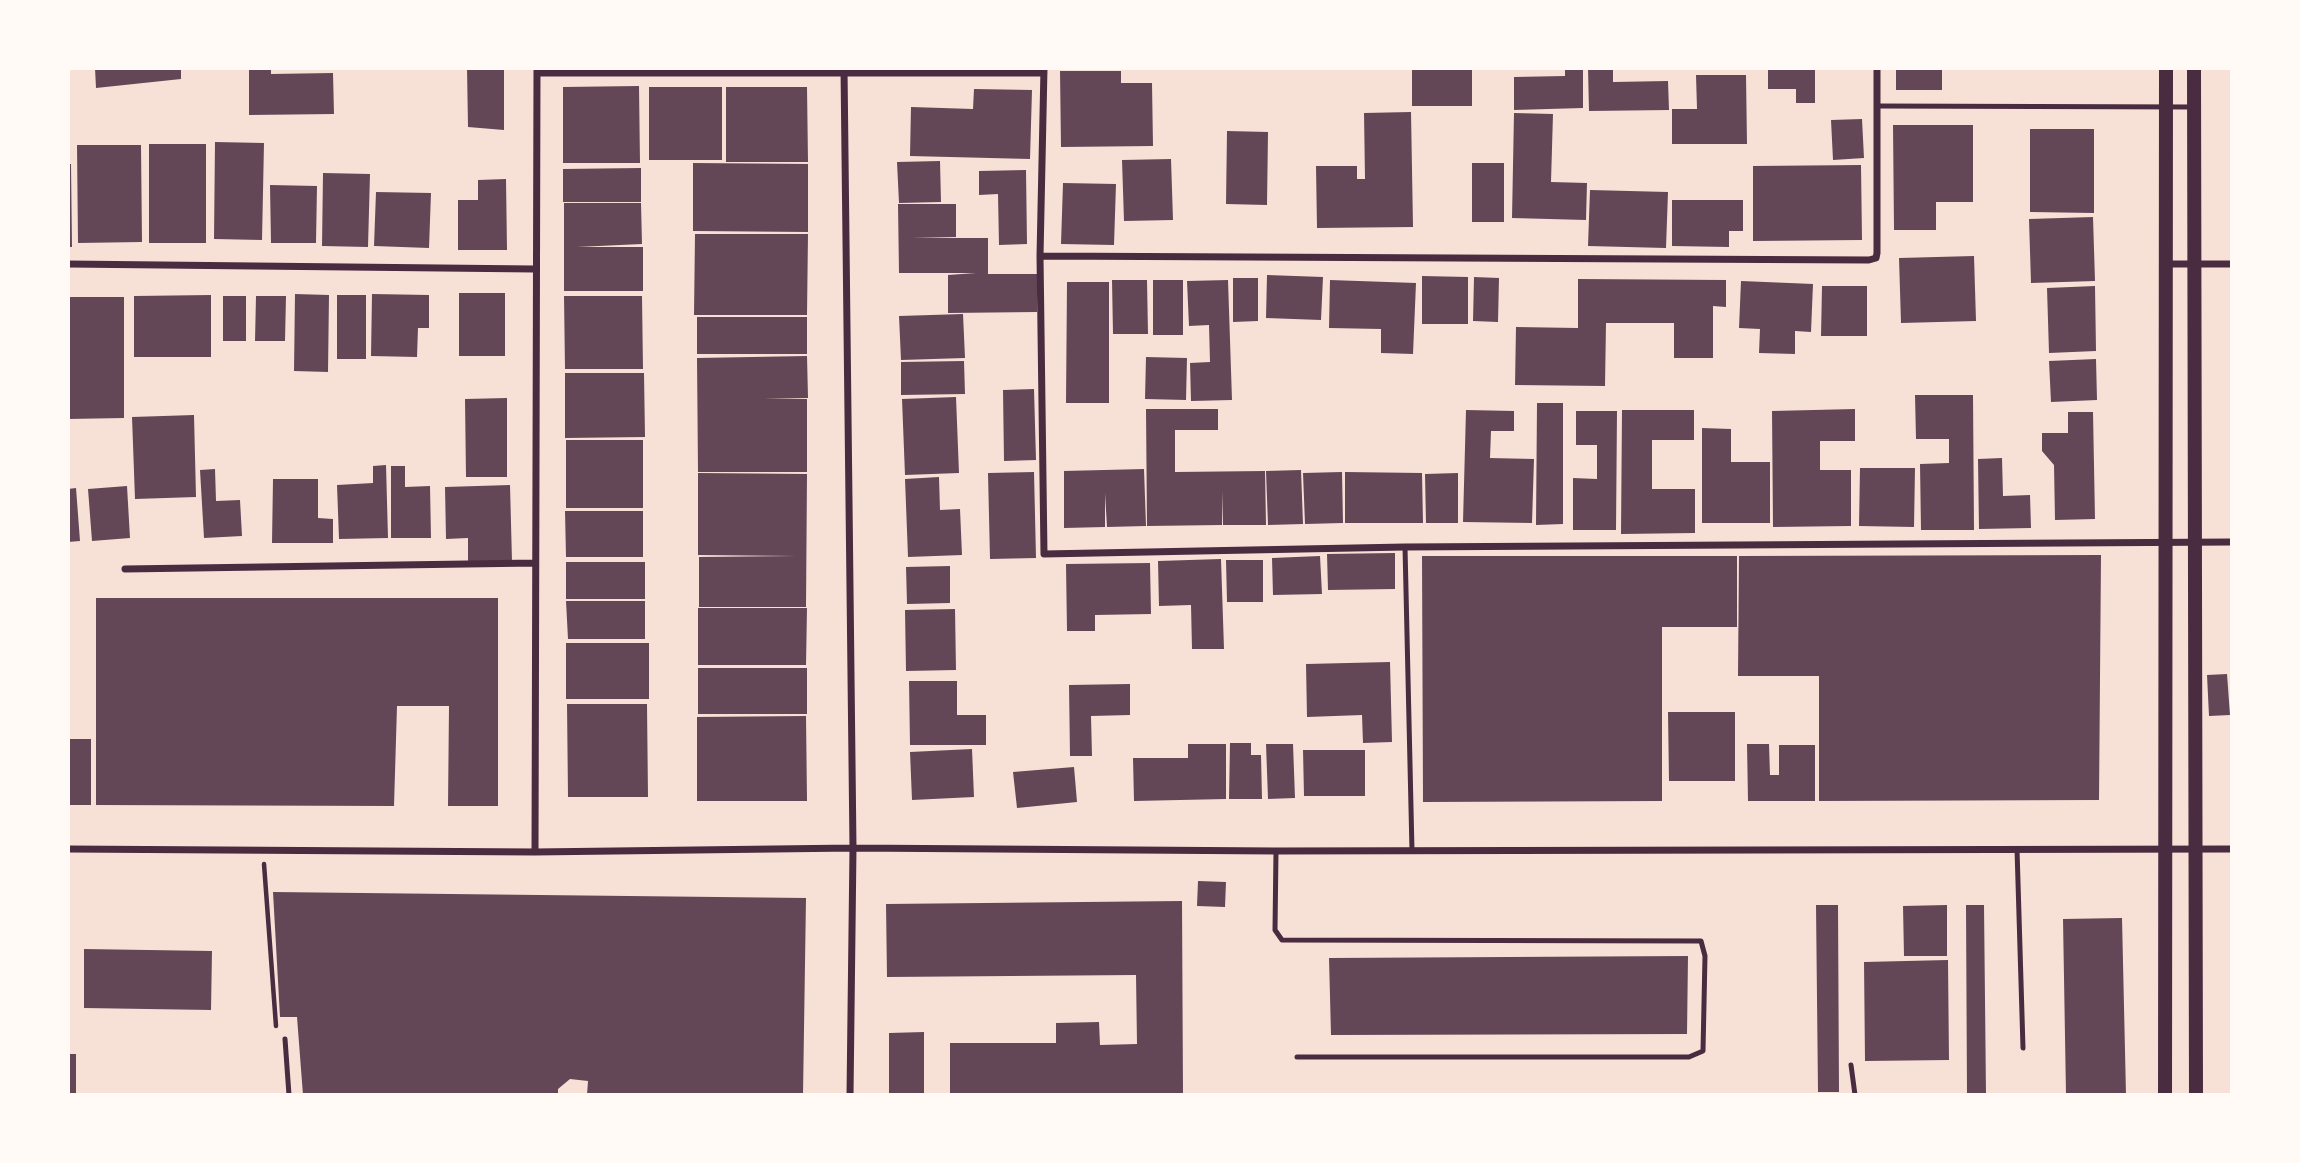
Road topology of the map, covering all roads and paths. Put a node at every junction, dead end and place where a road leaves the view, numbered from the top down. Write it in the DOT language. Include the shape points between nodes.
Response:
graph roads {
  1 [pos="1877,68"];
  2 [pos="2166,68"];
  3 [pos="2194,68"];
  4 [pos="537,70"];
  5 [pos="844,70"];
  6 [pos="1044,70"];
  7 [pos="1877,106"];
  8 [pos="2166,107"];
  9 [pos="2194,107"];
  10 [pos="1040,256"];
  11 [pos="68,264"];
  12 [pos="2166,264"];
  13 [pos="2194,264"];
  14 [pos="2232,264"];
  15 [pos="534,269"];
  16 [pos="2195,541"];
  17 [pos="2166,542"];
  18 [pos="2232,542"];
  19 [pos="1405,547"];
  20 [pos="535,563"];
  21 [pos="125,569"];
  22 [pos="853,848"];
  23 [pos="68,849"];
  24 [pos="2017,849"];
  25 [pos="2165,849"];
  26 [pos="2195,849"];
  27 [pos="2232,849"];
  28 [pos="263,850"];
  29 [pos="1276,851"];
  30 [pos="1412,851"];
  31 [pos="535,852"];
  32 [pos="285,1038"];
  33 [pos="2023,1048"];
  34 [pos="1297,1057"];
  35 [pos="1851,1065"];
  36 [pos="289,1095"];
  37 [pos="850,1095"];
  38 [pos="1855,1095"];
  39 [pos="2165,1095"];
  40 [pos="2196,1095"];
  1 -- 7 [label="street"];
  2 -- 8 [label="main road"];
  3 -- 9 [label="main road"];
  4 -- 5 [label="street"];
  4 -- 15 [label="street"];
  5 -- 6 [label="street"];
  5 -- 22 [label="street"];
  6 -- 10 [label="street"];
  7 -- 8 [label="lane"];
  7 -- 10 [label="street" via="1877,253 1869,260"];
  8 -- 9 [label="lane"];
  8 -- 12 [label="main road"];
  9 -- 13 [label="main road"];
  10 -- 19 [label="street" via="1044,554"];
  11 -- 15 [label="street"];
  12 -- 13 [label="street"];
  12 -- 17 [label="main road"];
  13 -- 14 [label="street"];
  13 -- 16 [label="main road"];
  15 -- 20 [label="street"];
  16 -- 17 [label="street"];
  16 -- 18 [label="street"];
  16 -- 26 [label="main road"];
  17 -- 19 [label="street"];
  17 -- 25 [label="main road"];
  19 -- 30 [label="lane"];
  20 -- 21 [label="street"];
  20 -- 31 [label="street"];
  22 -- 29 [label="street"];
  22 -- 31 [label="street"];
  22 -- 37 [label="street"];
  23 -- 28 [label="street"];
  24 -- 25 [label="street"];
  24 -- 30 [label="street"];
  24 -- 33 [label="lane"];
  25 -- 26 [label="street"];
  25 -- 39 [label="main road"];
  26 -- 27 [label="street"];
  26 -- 40 [label="main road"];
  28 -- 31 [label="street"];
  28 -- 32 [label="path" via="275,1025"];
  29 -- 30 [label="street"];
  29 -- 34 [label="lane" via="1275,930 1282,940 1701,941 1705,956 1703,1051 1689,1057"];
  32 -- 36 [label="lane"];
  35 -- 38 [label="lane"];
}
